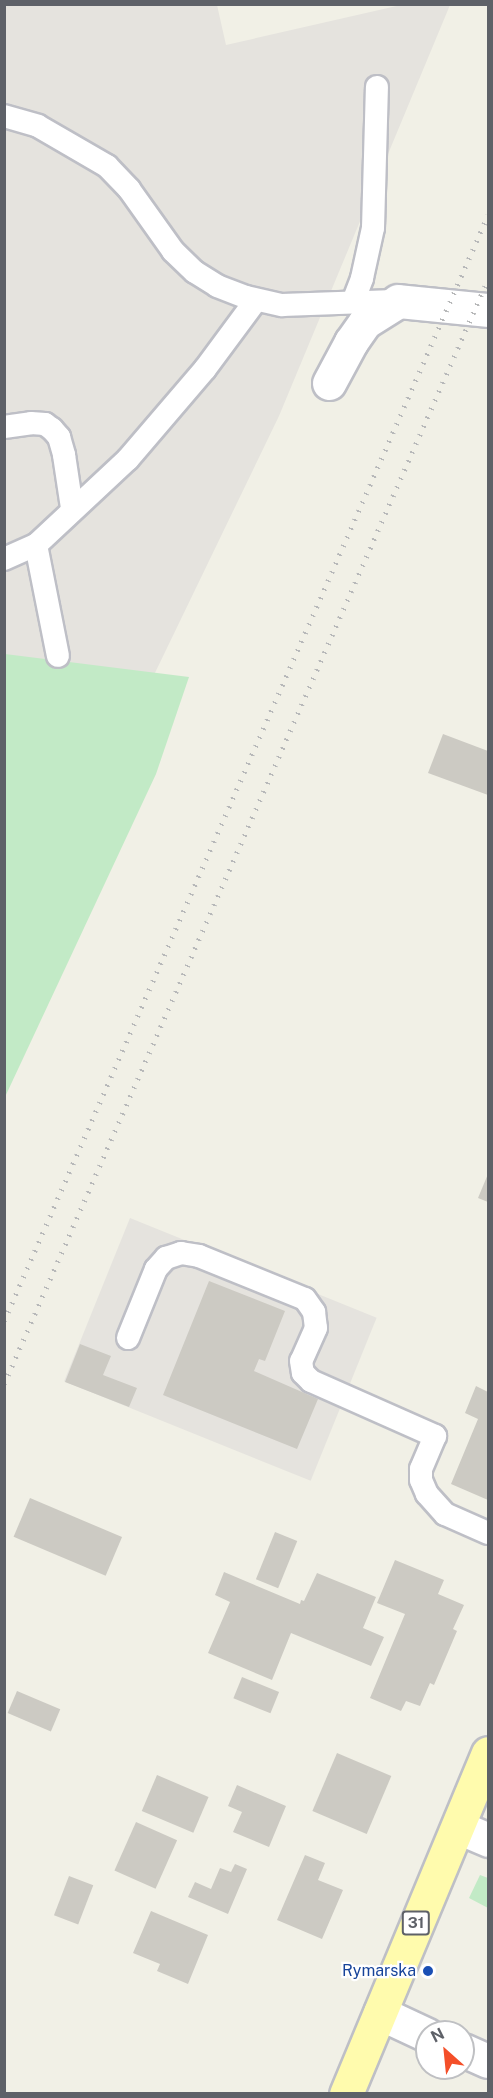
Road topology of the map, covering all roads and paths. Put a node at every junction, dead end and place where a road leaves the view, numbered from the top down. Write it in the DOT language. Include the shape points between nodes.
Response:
graph roads {
  1 [pos="377,87"];
  2 [pos="4,116"];
  3 [pos="256,300"];
  4 [pos="398,301"];
  5 [pos="353,302"];
  6 [pos="489,310"];
  7 [pos="329,383"];
  8 [pos="4,427"];
  9 [pos="72,508"];
  10 [pos="36,545"];
  11 [pos="4,560"];
  12 [pos="58,656"];
  13 [pos="128,1338"];
  14 [pos="489,1533"];
  15 [pos="489,1754"];
  16 [pos="458,1827"];
  17 [pos="489,1840"];
  18 [pos="380,2013"];
  19 [pos="415,2029"];
  20 [pos="475,2055"];
  21 [pos="489,2061"];
  22 [pos="345,2094"];
  1 -- 5 [label="lane" via="373,228"];
  2 -- 3 [label="lane" via="38,126 107,166 129,189 173,251 195,273"];
  3 -- 5 [label="lane" via="282,305"];
  3 -- 9 [label="lane" via="205,369 128,459"];
  4 -- 5 [label="lane"];
  4 -- 6 [label="street"];
  4 -- 7 [label="street" via="365,322"];
  8 -- 9 [label="lane" via="31,423 52,429 64,454"];
  9 -- 10 [label="lane"];
  10 -- 11 [label="lane"];
  10 -- 12 [label="lane"];
  13 -- 14 [label="lane" via="156,1269 166,1257 181,1253 199,1256 305,1299 314,1312 316,1328 301,1361 303,1373 311,1381 435,1436 421,1469 428,1494 445,1514"];
  15 -- 16 [label="main road, 31"];
  16 -- 17 [label="street"];
  16 -- 18 [label="main road, 31"];
  18 -- 19 [label="street"];
  18 -- 22 [label="main road, 31"];
  20 -- 21 [label="street"];
}
